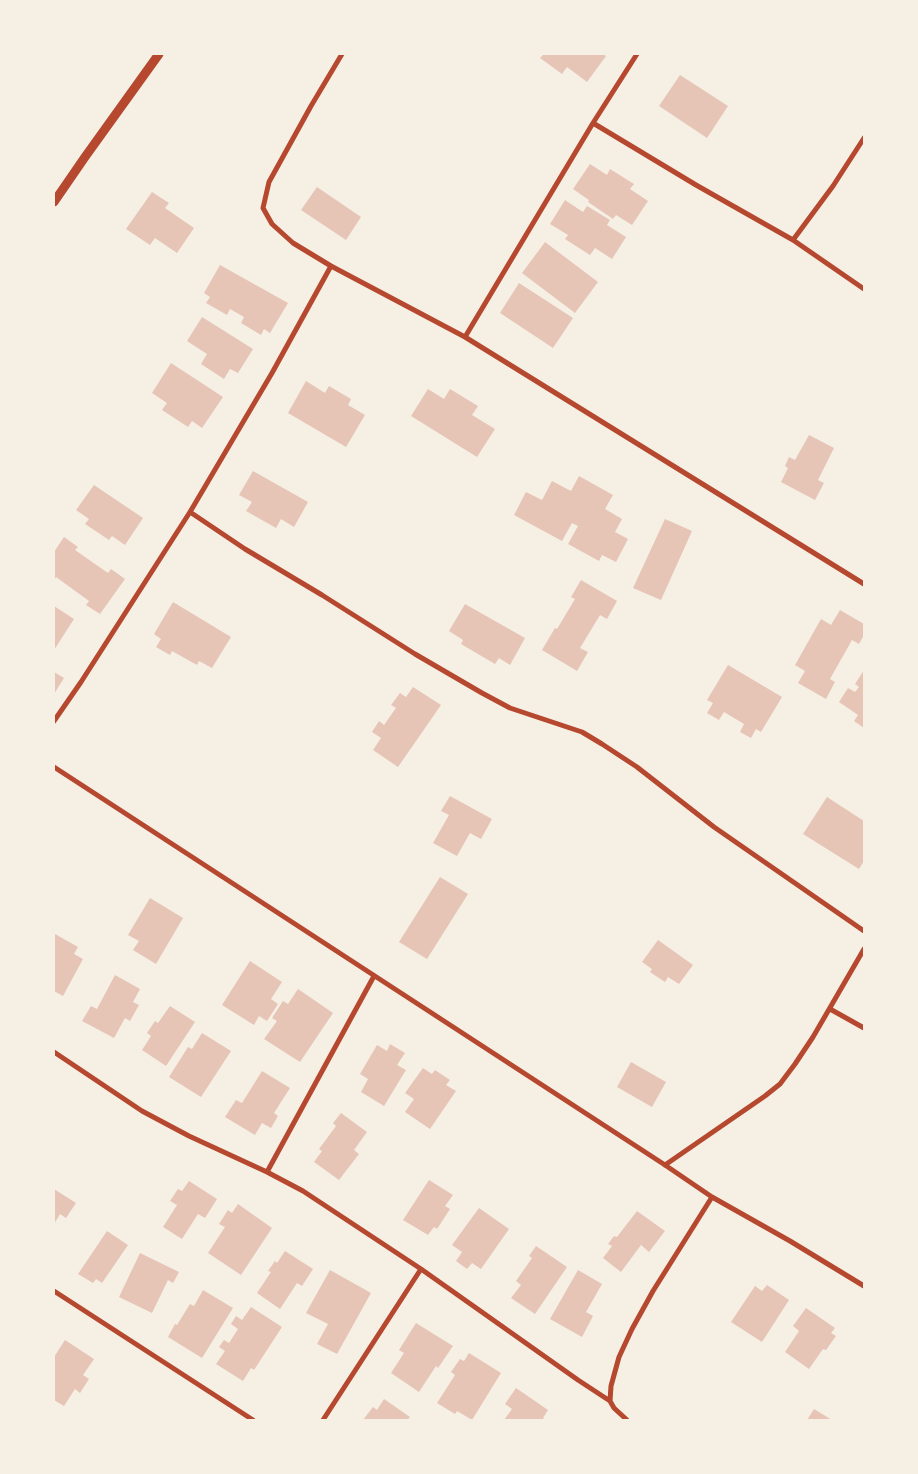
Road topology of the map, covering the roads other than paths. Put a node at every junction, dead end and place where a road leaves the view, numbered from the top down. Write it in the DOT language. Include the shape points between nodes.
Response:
graph roads {
  1 [pos="159,54"];
  2 [pos="342,54"];
  3 [pos="637,54"];
  4 [pos="593,123"];
  5 [pos="864,138"];
  6 [pos="54,202"];
  7 [pos="793,240"];
  8 [pos="331,266"];
  9 [pos="864,289"];
  10 [pos="465,337"];
  11 [pos="190,512"];
  12 [pos="864,584"];
  13 [pos="54,721"];
  14 [pos="54,767"];
  15 [pos="864,931"];
  16 [pos="864,949"];
  17 [pos="374,976"];
  18 [pos="830,1009"];
  19 [pos="864,1028"];
  20 [pos="54,1052"];
  21 [pos="665,1165"];
  22 [pos="267,1172"];
  23 [pos="712,1197"];
  24 [pos="421,1269"];
  25 [pos="864,1286"];
  26 [pos="54,1291"];
  27 [pos="610,1401"];
  28 [pos="252,1420"];
  29 [pos="323,1420"];
  30 [pos="627,1420"];
  1 -- 6 [label="street"];
  2 -- 8 [label="street" via="270,182 263,208 272,224 292,243"];
  3 -- 4 [label="street"];
  4 -- 7 [label="street"];
  4 -- 10 [label="street"];
  5 -- 7 [label="street"];
  7 -- 9 [label="street"];
  8 -- 10 [label="street"];
  8 -- 11 [label="street"];
  10 -- 12 [label="street"];
  11 -- 13 [label="street"];
  11 -- 15 [label="street" via="482,694 510,708 582,732 602,744"];
  14 -- 17 [label="street"];
  16 -- 18 [label="street"];
  17 -- 21 [label="street"];
  17 -- 22 [label="street"];
  18 -- 19 [label="street"];
  18 -- 21 [label="street" via="780,1084"];
  20 -- 22 [label="street" via="142,1111"];
  21 -- 23 [label="street"];
  22 -- 24 [label="street" via="303,1191"];
  23 -- 25 [label="street"];
  23 -- 27 [label="street" via="632,1329 613,1376"];
  24 -- 27 [label="street"];
  24 -- 29 [label="street"];
  26 -- 28 [label="street"];
  27 -- 30 [label="street"];
}
